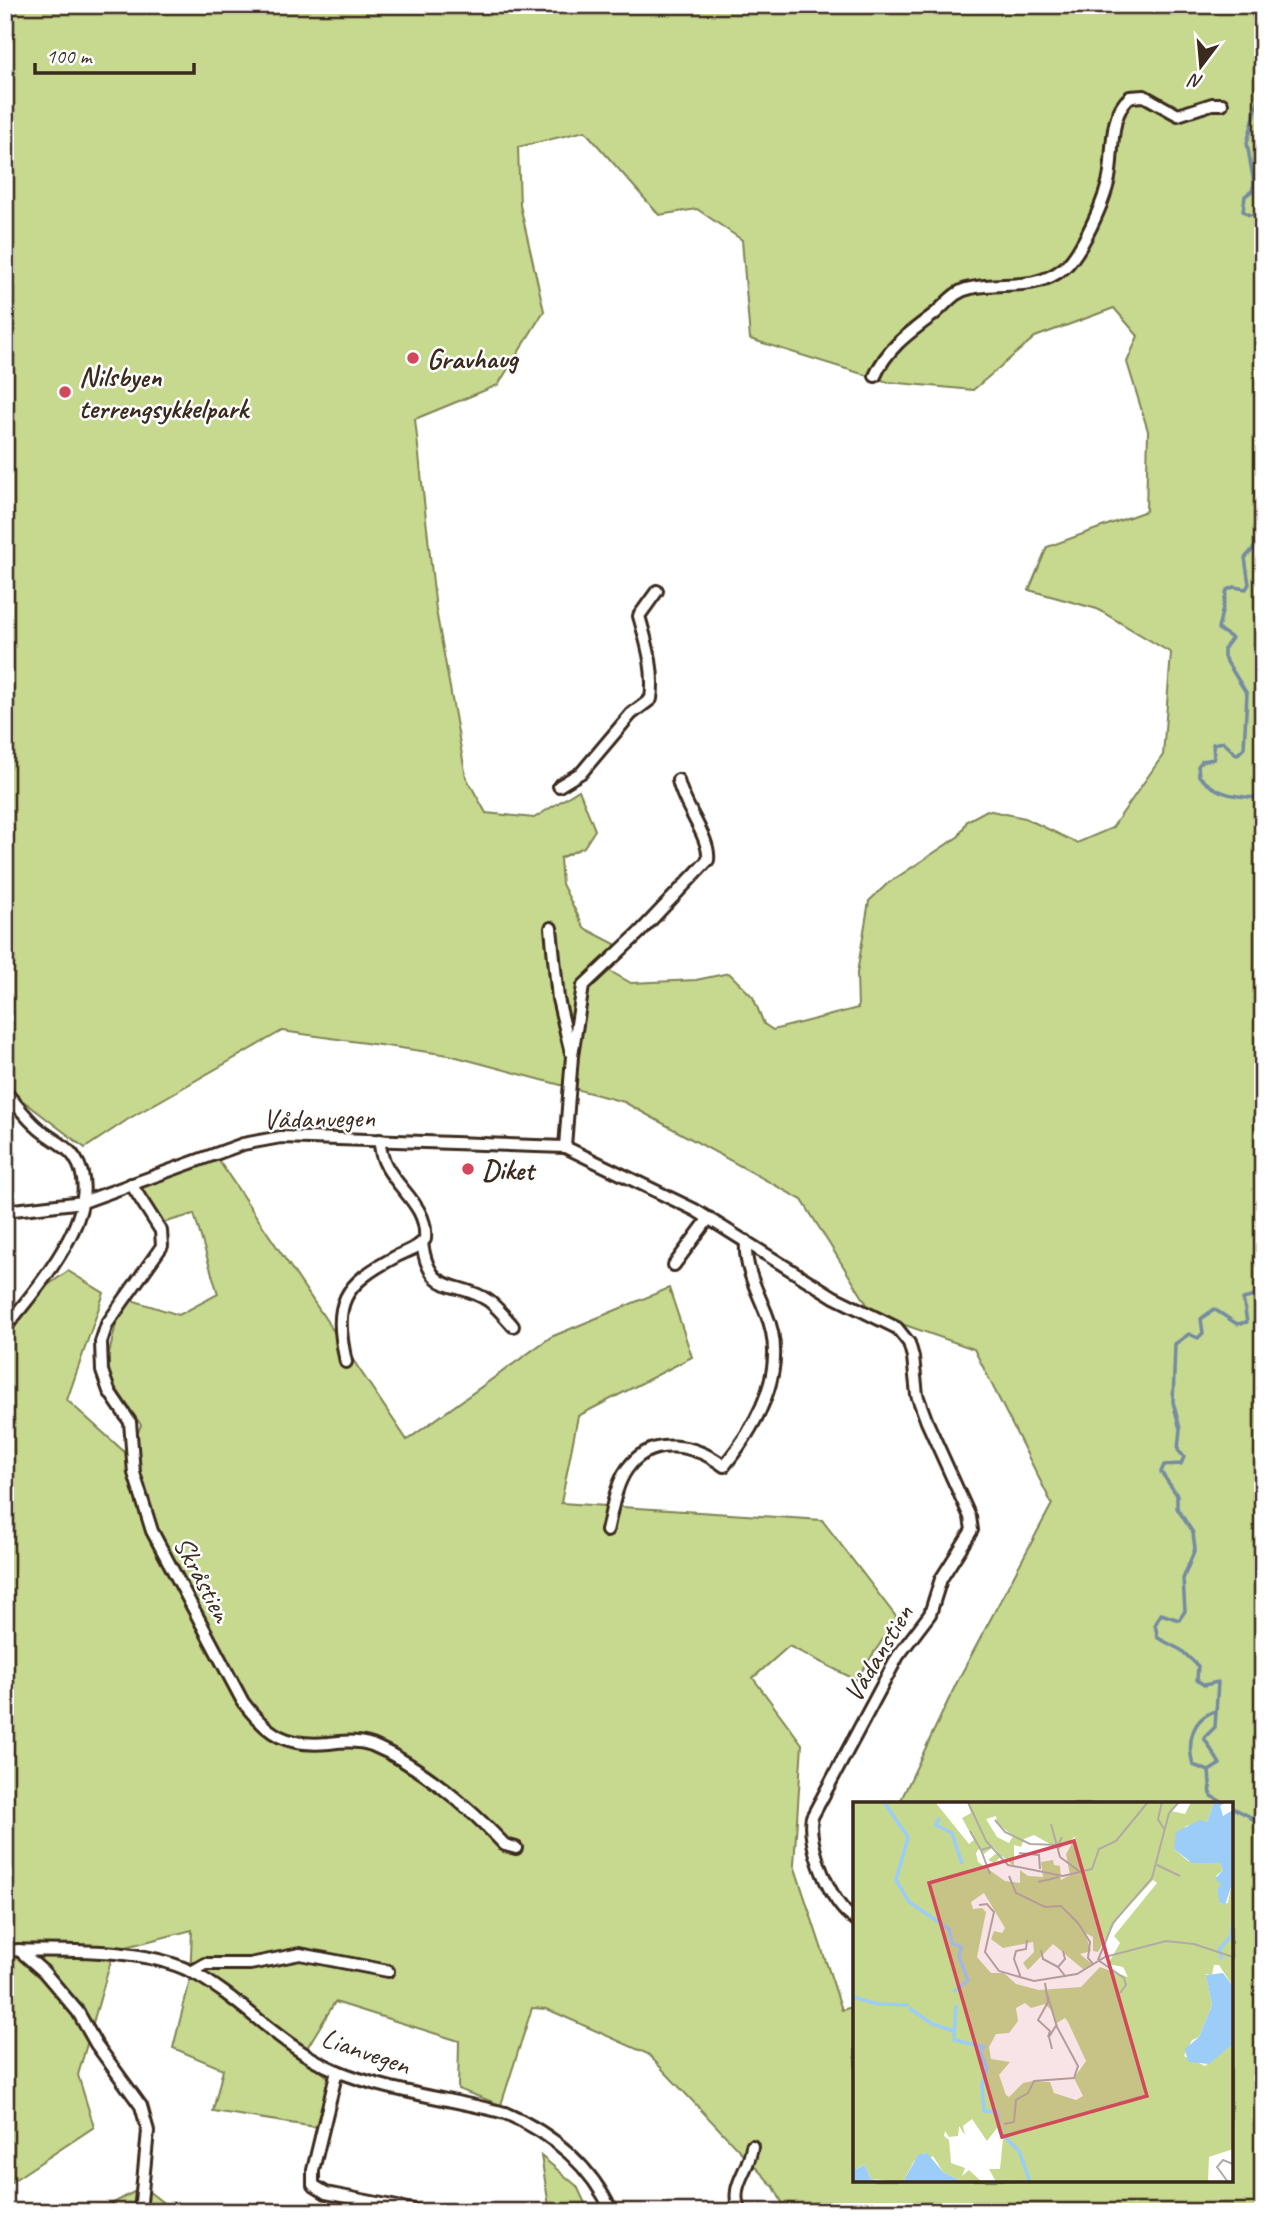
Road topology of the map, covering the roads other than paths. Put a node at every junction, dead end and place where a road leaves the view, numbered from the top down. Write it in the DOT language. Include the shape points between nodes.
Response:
graph roads {
  1 [pos="1222,104"];
  2 [pos="875,376"];
  3 [pos="657,591"];
  4 [pos="678,780"];
  5 [pos="559,786"];
  6 [pos="551,928"];
  7 [pos="572,1056"];
  8 [pos="5,1092"];
  9 [pos="380,1140"];
  10 [pos="565,1147"];
  11 [pos="131,1184"];
  12 [pos="83,1202"];
  13 [pos="5,1211"];
  14 [pos="709,1218"];
  15 [pos="746,1241"];
  16 [pos="422,1243"];
  17 [pos="674,1265"];
  18 [pos="513,1326"];
  19 [pos="5,1328"];
  20 [pos="897,1328"];
  21 [pos="346,1362"];
  22 [pos="607,1531"];
  23 [pos="516,1848"];
  24 [pos="853,1918"];
  25 [pos="5,1950"];
  26 [pos="19,1950"];
  27 [pos="388,1971"];
  28 [pos="191,1972"];
  29 [pos="337,2071"];
  30 [pos="752,2146"];
  31 [pos="140,2212"];
  32 [pos="423,2212"];
  33 [pos="612,2212"];
  34 [pos="740,2212"];
  1 -- 2 [label="street" via="1178,115 1144,96 1130,97 1116,125 1107,185 1085,237 1066,266 1030,285 972,288 956,294 900,340"];
  3 -- 5 [label="street" via="639,616 650,655 651,699 631,714 582,772"];
  4 -- 7 [label="street" via="685,805 709,849 707,862 586,982"];
  6 -- 7 [label="street" via="558,999"];
  7 -- 10 [label="street"];
  8 -- 12 [label="street" via="36,1126 74,1156"];
  9 -- 10 [label="street, Vådanvegen"];
  9 -- 11 [label="street, Vådanvegen" via="262,1139"];
  9 -- 16 [label="street" via="386,1168 421,1213 426,1233"];
  10 -- 14 [label="street, Vådanvegen"];
  11 -- 12 [label="street, Vådanvegen"];
  11 -- 23 [label="street, Skråstien" via="161,1231 162,1246 107,1324 102,1371 130,1422 134,1473 152,1531 243,1702 260,1725 290,1741 356,1741 386,1753 443,1791 505,1845"];
  12 -- 13 [label="street, Vådanvegen"];
  12 -- 19 [label="street" via="69,1237"];
  14 -- 15 [label="street, Vådanvegen"];
  14 -- 17 [label="street"];
  15 -- 20 [label="street, Vådanvegen" via="834,1297"];
  15 -- 22 [label="street" via="751,1279 776,1341 775,1363 759,1412 724,1466 700,1450 683,1447 651,1450 636,1459 621,1482"];
  16 -- 18 [label="street" via="437,1280 489,1301"];
  16 -- 21 [label="street" via="377,1267 350,1289 338,1322"];
  20 -- 24 [label="street, Vådanstien" via="909,1343 917,1395 972,1525 941,1578 930,1614 898,1656 812,1817 810,1835 823,1873 845,1912"];
  25 -- 26 [label="street, Lianvegen"];
  26 -- 28 [label="street, Lianvegen" via="129,1956"];
  26 -- 31 [label="street" via="73,2006 141,2106 148,2131"];
  27 -- 28 [label="street" via="300,1954 250,1964 205,1964"];
  28 -- 29 [label="street, Lianvegen" via="297,2050"];
  29 -- 32 [label="street" via="313,2170 315,2189"];
  29 -- 33 [label="street, Lianvegen" via="498,2111 528,2124 579,2161"];
  30 -- 34 [label="street" via="751,2159 735,2192"];
}
